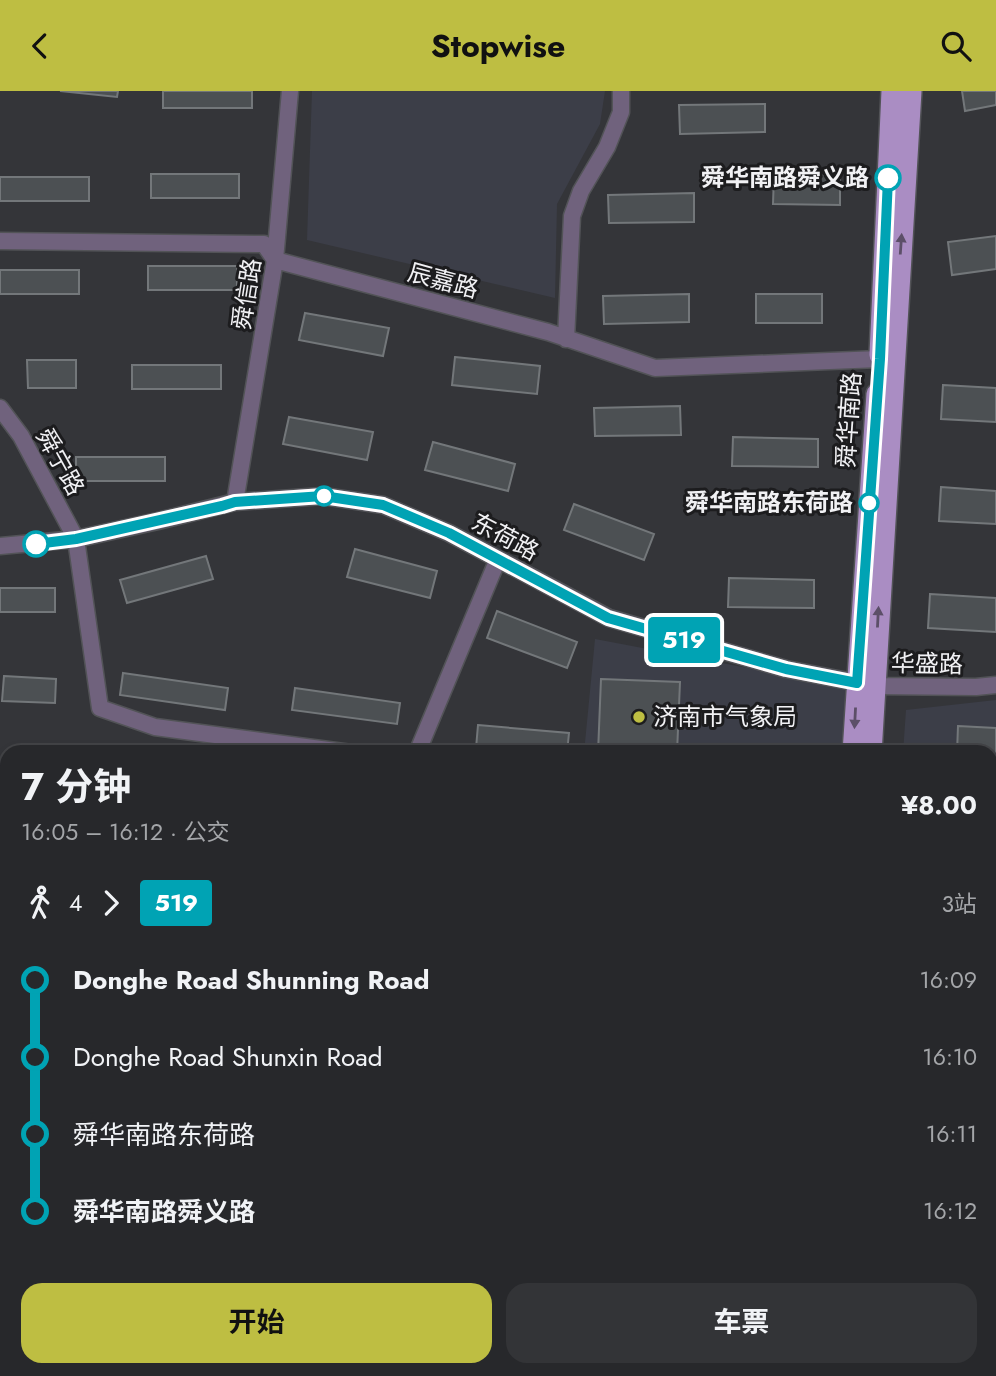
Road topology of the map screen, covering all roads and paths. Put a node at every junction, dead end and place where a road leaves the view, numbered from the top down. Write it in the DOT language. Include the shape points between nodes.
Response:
graph roads {
  1 [pos="290,91"];
  2 [pos="621,91"];
  3 [pos="892,91"];
  4 [pos="911,91"];
  5 [pos="0,241"];
  6 [pos="275,260"];
  7 [pos="566,339"];
  8 [pos="880,359"];
  9 [pos="0,408"];
  10 [pos="235,502"];
  11 [pos="76,539"];
  12 [pos="0,546"];
  13 [pos="498,559"];
  14 [pos="866,684"];
  15 [pos="996,685"];
  16 [pos="291,745"];
  17 [pos="419,745"];
  18 [pos="855,745"];
  19 [pos="870,745"];
  1 -- 6 [label="street, 舜信路"];
  2 -- 7 [label="street" via="621,112 572,216"];
  3 -- 8 [label="main road, 舜华南路"];
  14 -- 4 [label="main road, 舜华南路, one-way"];
  5 -- 6 [label="street, 辰嘉路" via="264,244"];
  6 -- 7 [label="street, 辰嘉路"];
  6 -- 10 [label="street, 舜信路"];
  7 -- 8 [label="street, 辰嘉路" via="655,368"];
  8 -- 14 [label="main road, 舜华南路"];
  9 -- 11 [label="street, 舜宁路" via="21,436"];
  10 -- 11 [label="street, 东荷路"];
  10 -- 13 [label="street, 东荷路" via="323,496 383,505"];
  11 -- 12 [label="street, 东荷路"];
  11 -- 16 [label="street" via="100,708 155,727"];
  13 -- 14 [label="street, 东荷路" via="608,618 786,669"];
  13 -- 17 [label="street"];
  14 -- 15 [label="street, 华盛路"];
  14 -- 18 [label="main road, 舜华南路, one-way"];
  14 -- 19 [label="main road, 舜华南路"];
}
